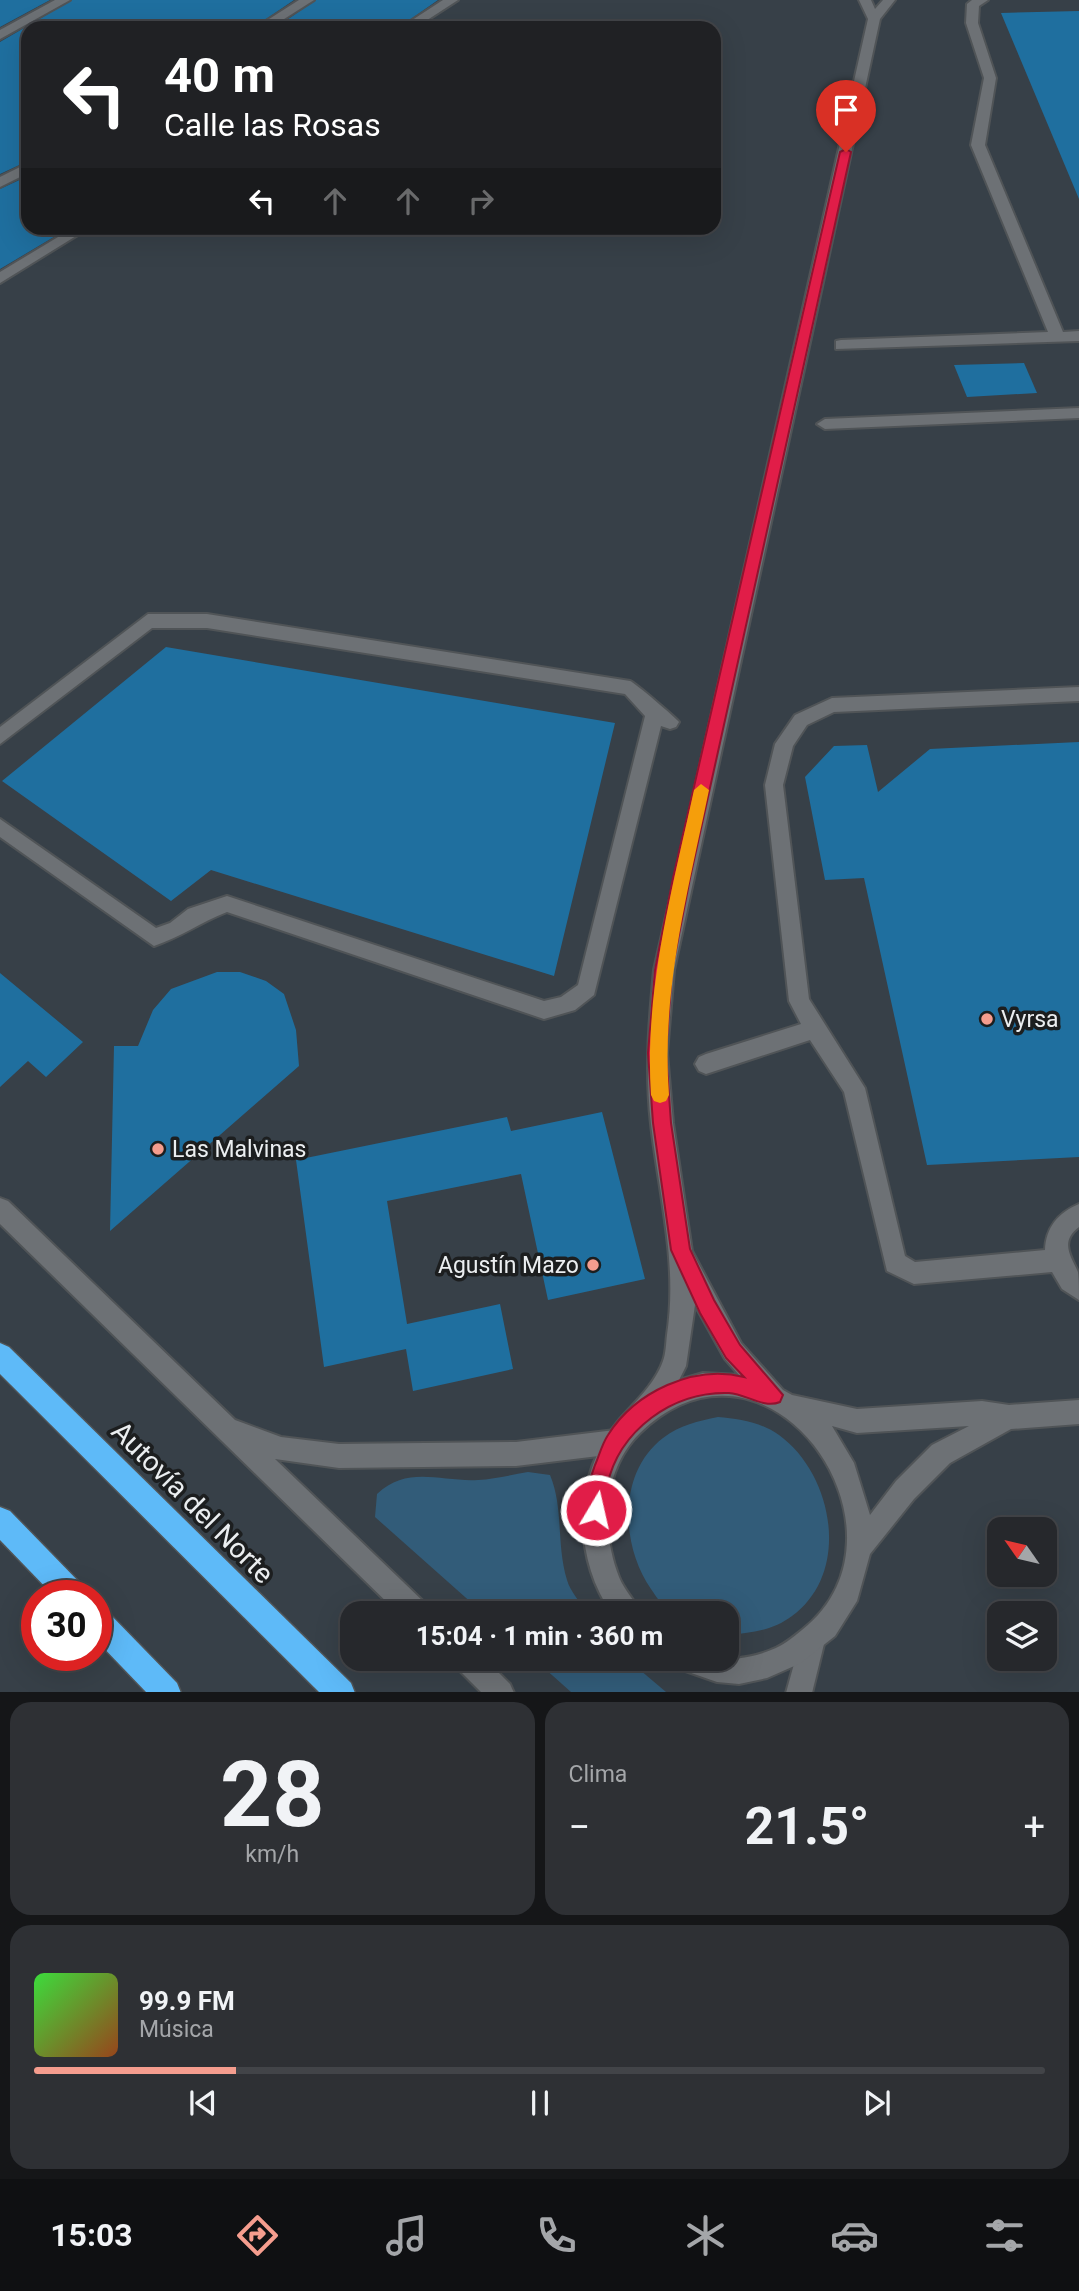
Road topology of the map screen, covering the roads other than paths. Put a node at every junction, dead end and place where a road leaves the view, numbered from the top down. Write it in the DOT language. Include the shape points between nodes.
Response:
graph roads {
  1 [pos="64,0"];
  2 [pos="308,0"];
  3 [pos="452,0"];
  4 [pos="865,0"];
  5 [pos="889,0"];
  6 [pos="982,0"];
  7 [pos="874,19"];
  8 [pos="26,21"];
  9 [pos="273,21"];
  10 [pos="418,21"];
  11 [pos="21,24"];
  12 [pos="0,35"];
  13 [pos="21,171"];
  14 [pos="0,183"];
  15 [pos="71,235"];
  16 [pos="0,278"];
  17 [pos="1079,336"];
  18 [pos="1058,338"];
  19 [pos="841,345"];
  20 [pos="1079,413"];
  21 [pos="825,424"];
  22 [pos="1079,694"];
  23 [pos="0,737"];
  24 [pos="0,827"];
  25 [pos="815,1029"];
  26 [pos="706,1064"];
  27 [pos="0,1209"];
  28 [pos="1079,1215"];
  29 [pos="681,1250"];
  30 [pos="1058,1260"];
  31 [pos="1079,1289"];
  32 [pos="0,1356"];
  33 [pos="782,1399"];
  34 [pos="648,1406"];
  35 [pos="1079,1412"];
  36 [pos="1009,1417"];
  37 [pos="226,1427"];
  38 [pos="615,1442"];
  39 [pos="0,1521"];
  40 [pos="860,1547"];
  41 [pos="57,1580"];
  42 [pos="405,1601"];
  43 [pos="620,1601"];
  44 [pos="112,1636"];
  45 [pos="811,1644"];
  46 [pos="739,1669"];
  47 [pos="479,1671"];
  48 [pos="167,1692"];
  49 [pos="341,1692"];
  50 [pos="501,1692"];
  51 [pos="799,1692"];
  1 -- 8 [label="street"];
  2 -- 9 [label="street"];
  3 -- 10 [label="street"];
  4 -- 7 [label="street"];
  5 -- 7 [label="street"];
  6 -- 18 [label="street" via="973,4 972,23 990,78 978,145"];
  7 -- 29 [label="street" via="664,970 657,1053 662,1123"];
  11 -- 12 [label="street"];
  13 -- 14 [label="street"];
  15 -- 16 [label="street"];
  17 -- 18 [label="street"];
  18 -- 19 [label="street"];
  20 -- 21 [label="street"];
  22 -- 25 [label="street" via="832,705 801,720 784,744 774,785 799,1001"];
  23 -- 24 [label="street" via="148,621 168,619 207,621 630,688 663,718 587,989 577,1000 544,1010 226,904 154,937"];
  25 -- 26 [label="street"];
  25 -- 30 [label="street" via="854,1088 895,1263 914,1273"];
  27 -- 37 [label="street"];
  28 -- 30 [label="street" via="1065,1222 1058,1233"];
  29 -- 33 [label="street" via="733,1351"];
  29 -- 34 [label="street" via="684,1299 674,1366"];
  30 -- 31 [label="street" via="1063,1273"];
  32 -- 49 [label="highway, Autovía del Norte"];
  33 -- 34 [label="street" via="730,1384 687,1387"];
  33 -- 36 [label="street" via="857,1421 982,1413"];
  33 -- 40 [label="street" via="820,1430 844,1464 858,1505"];
  34 -- 38 [label="street"];
  35 -- 36 [label="street"];
  36 -- 40 [label="street" via="941,1454 905,1490"];
  37 -- 38 [label="street" via="281,1449 339,1456 516,1454"];
  37 -- 42 [label="street"];
  38 -- 43 [label="street" via="597,1486 595,1535 608,1583"];
  39 -- 41 [label="highway"];
  40 -- 45 [label="street" via="853,1584 837,1617"];
  44 -- 48 [label="highway"];
  45 -- 46 [label="street" via="770,1666"];
  45 -- 51 [label="street"];
  47 -- 50 [label="street"];
}
